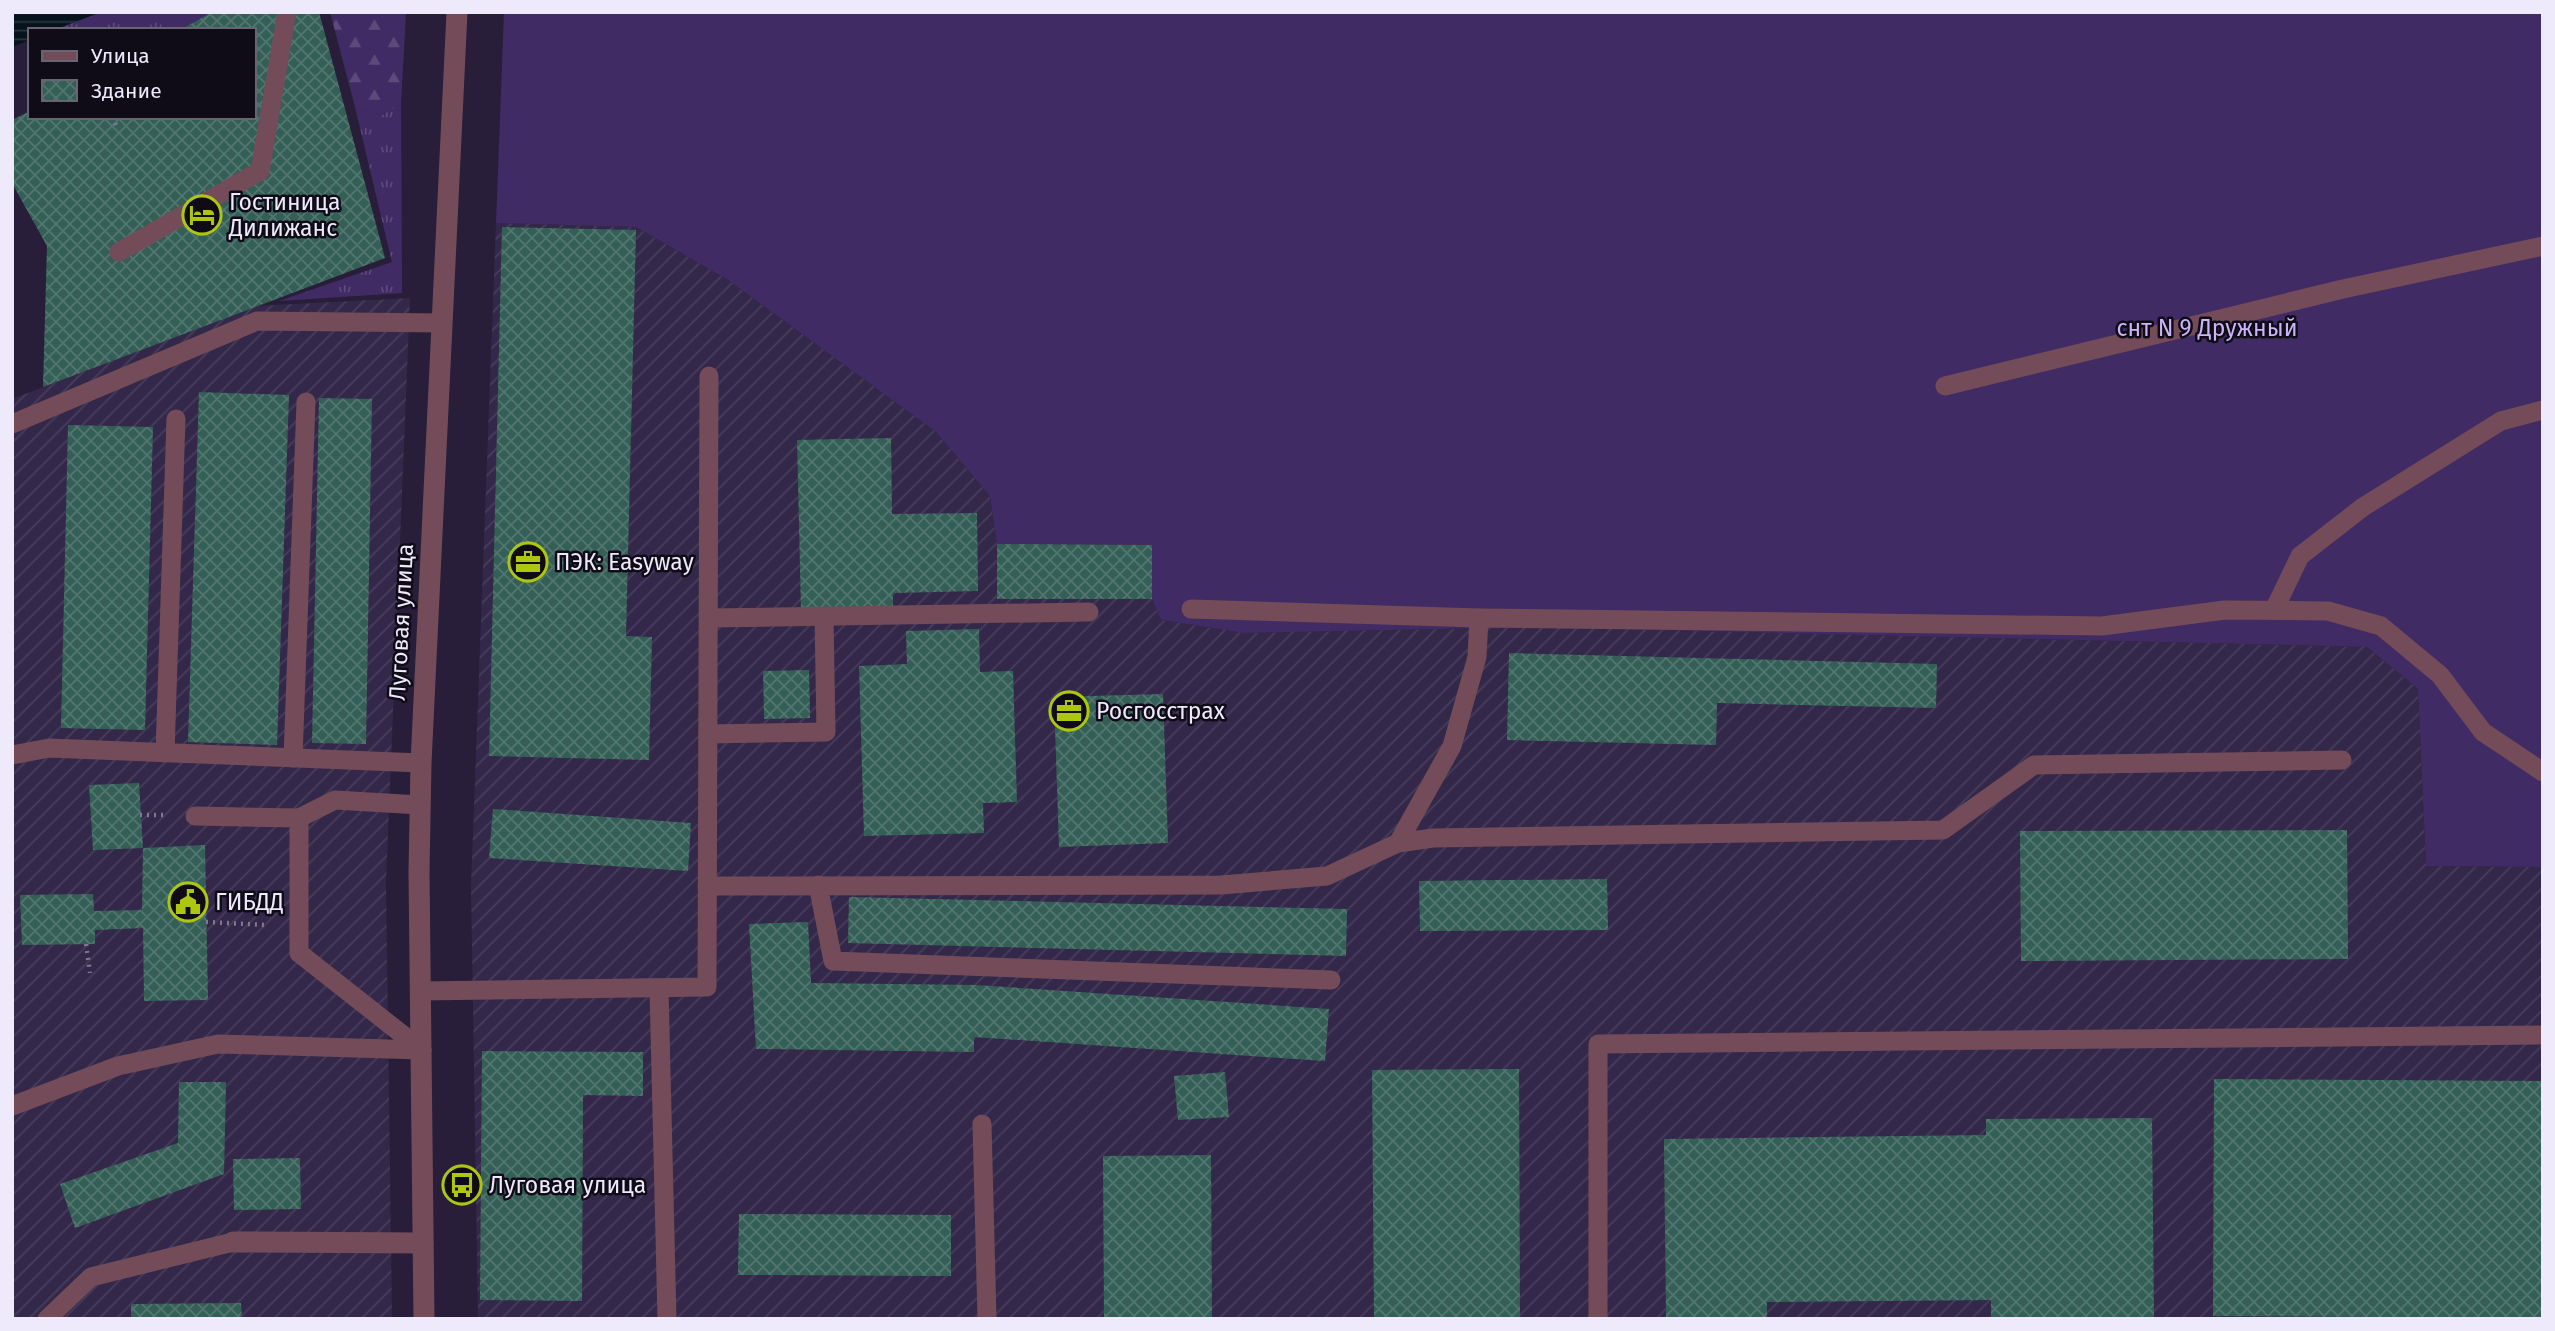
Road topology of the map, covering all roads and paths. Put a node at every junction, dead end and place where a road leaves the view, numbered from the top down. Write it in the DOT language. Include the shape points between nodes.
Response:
graph roads {
  1 [pos="287,12"];
  2 [pos="457,12"];
  3 [pos="114,119"];
  4 [pos="116,125"];
  5 [pos="2543,246"];
  6 [pos="119,252"];
  7 [pos="441,323"];
  8 [pos="709,376"];
  9 [pos="1945,386"];
  10 [pos="306,402"];
  11 [pos="2543,411"];
  12 [pos="176,419"];
  13 [pos="12,424"];
  14 [pos="1191,609"];
  15 [pos="2274,610"];
  16 [pos="1089,612"];
  17 [pos="824,615"];
  18 [pos="709,618"];
  19 [pos="1479,618"];
  20 [pos="708,734"];
  21 [pos="165,753"];
  22 [pos="12,755"];
  23 [pos="293,758"];
  24 [pos="2342,760"];
  25 [pos="421,763"];
  26 [pos="2543,772"];
  27 [pos="421,805"];
  28 [pos="195,816"];
  29 [pos="299,818"];
  30 [pos="1398,842"];
  31 [pos="818,885"];
  32 [pos="707,886"];
  33 [pos="206,922"];
  34 [pos="299,927"];
  35 [pos="86,944"];
  36 [pos="90,973"];
  37 [pos="1331,980"];
  38 [pos="659,989"];
  39 [pos="421,991"];
  40 [pos="2543,1035"];
  41 [pos="422,1049"];
  42 [pos="12,1106"];
  43 [pos="982,1124"];
  44 [pos="233,1241"];
  45 [pos="423,1243"];
  46 [pos="47,1319"];
  47 [pos="424,1319"];
  48 [pos="667,1319"];
  49 [pos="987,1319"];
  50 [pos="1598,1319"];
  1 -- 6 [label="lane" via="260,171"];
  2 -- 7 [label="street, Луговая улица"];
  3 -- 4 [label="path"];
  5 -- 9 [label="lane" via="2343,289"];
  7 -- 13 [label="lane" via="257,321"];
  7 -- 25 [label="street, Луговая улица"];
  8 -- 18 [label="lane"];
  10 -- 23 [label="lane"];
  11 -- 15 [label="lane" via="2501,421 2363,507 2300,555"];
  12 -- 21 [label="lane"];
  14 -- 19 [label="lane"];
  15 -- 19 [label="lane" via="2225,610 2102,626"];
  15 -- 26 [label="lane" via="2328,611 2381,626 2440,675 2483,732"];
  16 -- 17 [label="lane"];
  17 -- 18 [label="lane"];
  17 -- 20 [label="lane" via="827,732"];
  18 -- 20 [label="lane"];
  19 -- 30 [label="lane" via="1477,657 1452,746"];
  20 -- 32 [label="lane"];
  21 -- 22 [label="lane" via="49,748"];
  21 -- 23 [label="lane"];
  23 -- 25 [label="lane"];
  24 -- 30 [label="lane" via="2034,765 1943,830"];
  25 -- 27 [label="street, Луговая улица"];
  27 -- 29 [label="lane" via="335,800"];
  27 -- 39 [label="street, Луговая улица"];
  28 -- 29 [label="lane"];
  29 -- 34 [label="lane"];
  30 -- 31 [label="lane" via="1327,876 1221,886"];
  31 -- 32 [label="lane"];
  31 -- 37 [label="lane" via="833,961"];
  32 -- 38 [label="lane" via="707,987"];
  33 -- 34 [label="path"];
  34 -- 41 [label="lane" via="299,953"];
  35 -- 36 [label="path"];
  38 -- 39 [label="lane"];
  38 -- 48 [label="lane"];
  39 -- 41 [label="street, Луговая улица"];
  40 -- 50 [label="lane" via="1598,1044"];
  41 -- 42 [label="lane" via="218,1044 118,1066"];
  41 -- 45 [label="street, Луговая улица"];
  43 -- 49 [label="lane"];
  44 -- 45 [label="street"];
  44 -- 46 [label="lane" via="91,1277"];
  45 -- 47 [label="street, Луговая улица"];
}
